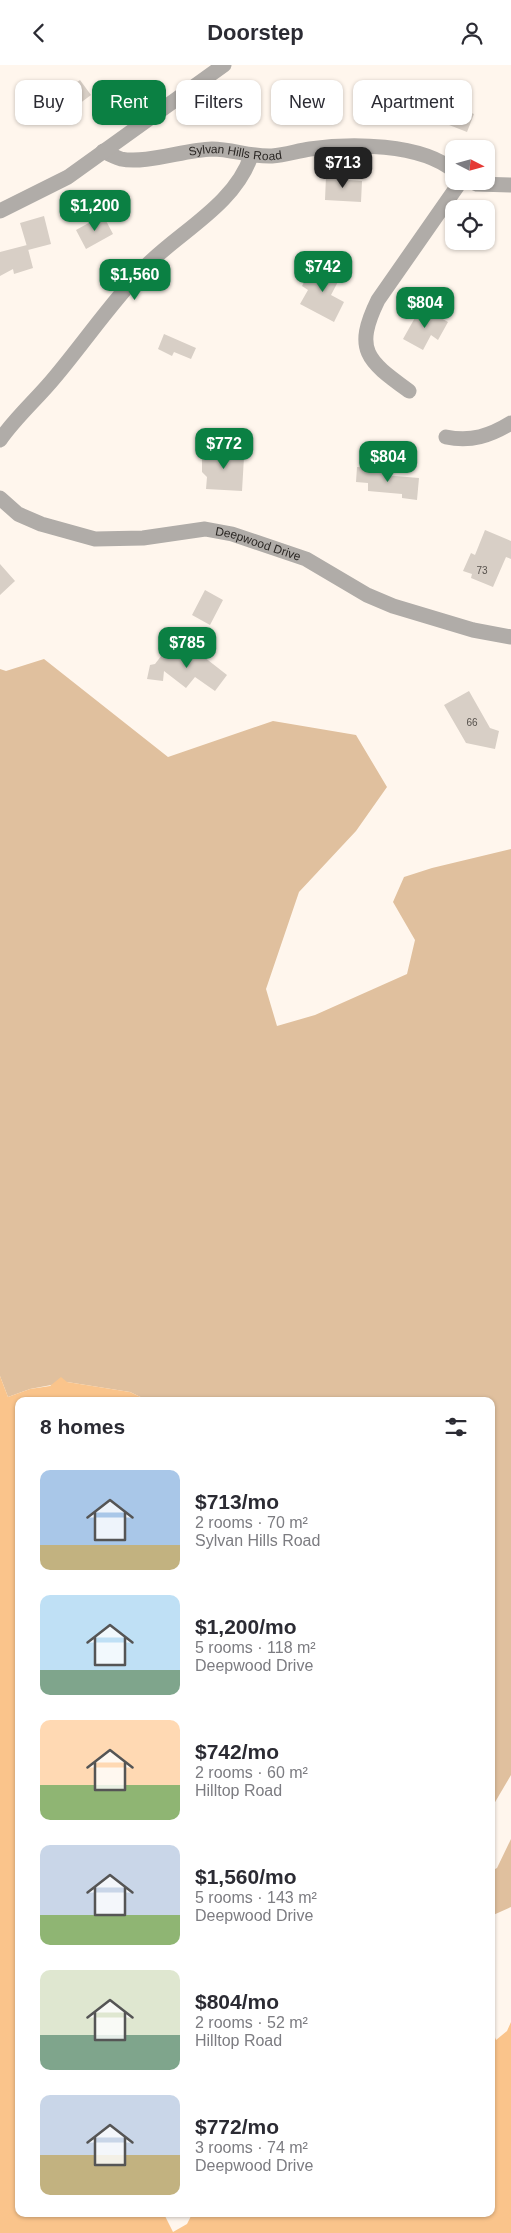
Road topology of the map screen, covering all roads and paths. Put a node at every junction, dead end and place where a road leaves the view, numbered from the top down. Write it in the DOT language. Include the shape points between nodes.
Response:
graph roads {
  1 [pos="224,65"];
  2 [pos="103,151"];
  3 [pos="250,156"];
  4 [pos="445,166"];
  5 [pos="495,185"];
  6 [pos="511,185"];
  7 [pos="455,190"];
  8 [pos="0,211"];
  9 [pos="409,391"];
  10 [pos="511,423"];
  11 [pos="446,437"];
  12 [pos="0,440"];
  13 [pos="0,498"];
  14 [pos="511,637"];
  1 -- 2 [label="street"];
  2 -- 3 [label="street, Sylvan Hills Road" via="121,159 142,160 213,149"];
  2 -- 8 [label="street" via="68,177"];
  3 -- 4 [label="street, Sylvan Hills Road" via="274,156 328,147 380,147 434,159"];
  3 -- 12 [label="street" via="245,172 229,193 148,264 37,400"];
  5 -- 6 [label="street"];
  7 -- 9 [label="street" via="378,301 365,335 367,350 375,365"];
  10 -- 11 [label="street" via="470,440"];
  13 -- 14 [label="street, Deepwood Drive" via="18,514 95,539 143,538 205,529 232,534 306,559 367,595 393,606 473,630"];
}
